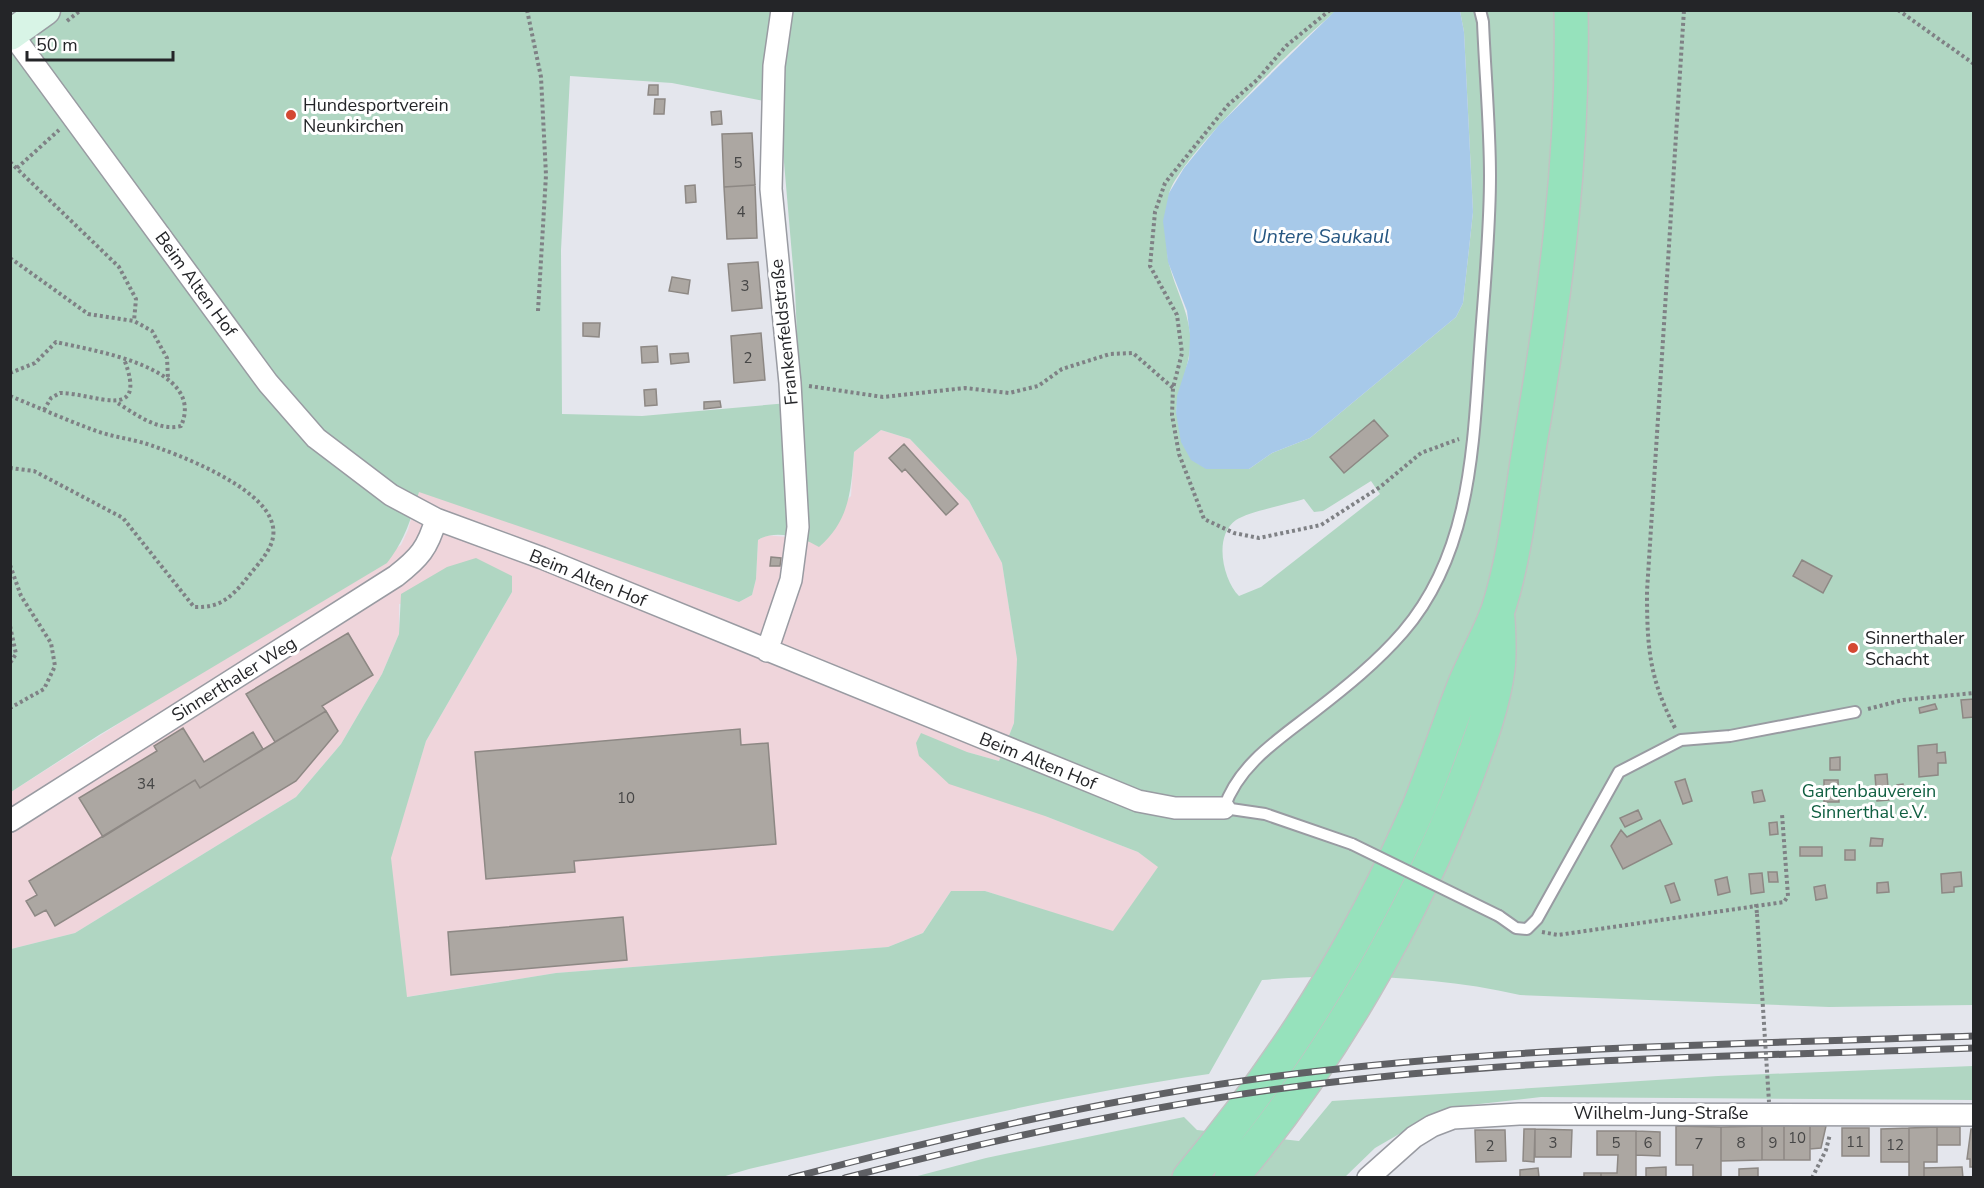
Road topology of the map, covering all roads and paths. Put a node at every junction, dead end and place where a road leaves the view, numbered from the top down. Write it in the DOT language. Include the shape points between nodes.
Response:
graph roads {
  1 [pos="45,10"];
  2 [pos="527,10"];
  3 [pos="782,10"];
  4 [pos="1330,10"];
  5 [pos="1480,10"];
  6 [pos="1570,10"];
  7 [pos="1684,10"];
  8 [pos="1898,10"];
  9 [pos="11,35"];
  10 [pos="1974,64"];
  11 [pos="73,117"];
  12 [pos="10,162"];
  13 [pos="17,168"];
  14 [pos="10,258"];
  15 [pos="538,311"];
  16 [pos="134,321"];
  17 [pos="124,358"];
  18 [pos="10,373"];
  19 [pos="168,378"];
  20 [pos="790,384"];
  21 [pos="1173,388"];
  22 [pos="10,396"];
  23 [pos="116,402"];
  24 [pos="44,410"];
  25 [pos="1474,435"];
  26 [pos="10,468"];
  27 [pos="436,519"];
  28 [pos="10,566"];
  29 [pos="1497,611"];
  30 [pos="10,626"];
  31 [pos="767,651"];
  32 [pos="10,663"];
  33 [pos="1974,693"];
  34 [pos="10,708"];
  35 [pos="1855,712"];
  36 [pos="1681,740"];
  37 [pos="1224,808"];
  38 [pos="1782,814"];
  39 [pos="10,821"];
  40 [pos="1756,904"];
  41 [pos="1527,929"];
  42 [pos="1769,1102"];
  43 [pos="1833,1113"];
  44 [pos="1974,1114"];
  45 [pos="1189,1178"];
  46 [pos="1231,1178"];
  47 [pos="1368,1178"];
  48 [pos="1812,1178"];
  1 -- 9 [label="main road"];
  2 -- 15 [label="path" via="541,77 546,175"];
  3 -- 20 [label="street, Frankenfeldstraße" via="774,66 771,189"];
  4 -- 21 [label="path" via="1286,46 1257,80 1228,105 1164,183 1155,212 1150,266 1177,315 1182,353"];
  5 -- 25 [label="lane" via="1490,175"];
  6 -- 29 [label="highway" via="1569,128 1558,272 1516,527"];
  7 -- 36 [label="path" via="1647,591 1651,670 1660,700"];
  8 -- 10 [label="path"];
  9 -- 11 [label="street, Beim Alten Hof"];
  11 -- 13 [label="path"];
  11 -- 27 [label="street, Beim Alten Hof" via="268,383 316,438 391,495"];
  12 -- 13 [label="path"];
  13 -- 16 [label="path" via="119,267 136,298"];
  14 -- 16 [label="path" via="88,314"];
  16 -- 19 [label="path" via="152,331 167,358"];
  17 -- 18 [label="path" via="56,342 34,363"];
  17 -- 19 [label="path"];
  17 -- 23 [label="path" via="132,390"];
  19 -- 23 [label="path" via="185,401 181,426 173,429 150,422"];
  20 -- 21 [label="path" via="883,397 965,388 1009,393 1038,386 1062,369 1110,354 1133,353"];
  20 -- 31 [label="street, Frankenfeldstraße" via="798,527 791,580"];
  21 -- 25 [label="path" via="1172,415 1179,454 1204,519 1234,533 1258,538 1321,525 1380,487 1421,453"];
  22 -- 24 [label="path"];
  23 -- 24 [label="path" via="60,393 51,398"];
  24 -- 26 [label="path" via="199,465 248,493 265,506 273,525 272,544 235,594 212,608 194,607 123,518 34,471"];
  25 -- 37 [label="lane" via="1466,497 1453,545 1433,588 1404,631 1368,668 1255,759 1230,789"];
  27 -- 31 [label="street, Beim Alten Hof" via="542,558"];
  27 -- 39 [label="street, Sinnerthaler Weg" via="431,538 419,558 396,576"];
  28 -- 34 [label="path" via="21,596 51,643 55,666 44,689"];
  29 -- 45 [label="highway" via="1467,677 1419,807 1371,909 1315,1009 1263,1086"];
  29 -- 46 [label="highway" via="1498,668 1493,698 1446,831 1398,929 1346,1017 1295,1094"];
  30 -- 32 [label="path" via="16,654"];
  31 -- 37 [label="street, Beim Alten Hof" via="1138,801 1175,808"];
  33 -- 35 [label="path" via="1903,700"];
  35 -- 36 [label="lane" via="1730,736"];
  36 -- 41 [label="lane" via="1619,772 1537,919"];
  37 -- 41 [label="lane, Beim Alten Hof, bridge" via="1265,814 1352,844 1516,927"];
  38 -- 40 [label="path" via="1788,896 1784,902"];
  40 -- 41 [label="path" via="1558,934"];
  40 -- 42 [label="path, bridge"];
  43 -- 44 [label="street, Wilhelm-Jung-Straße"];
  43 -- 47 [label="street, Wilhelm-Jung-Straße" via="1519,1114 1453,1118 1414,1137"];
  43 -- 48 [label="path" via="1826,1150"];
}
